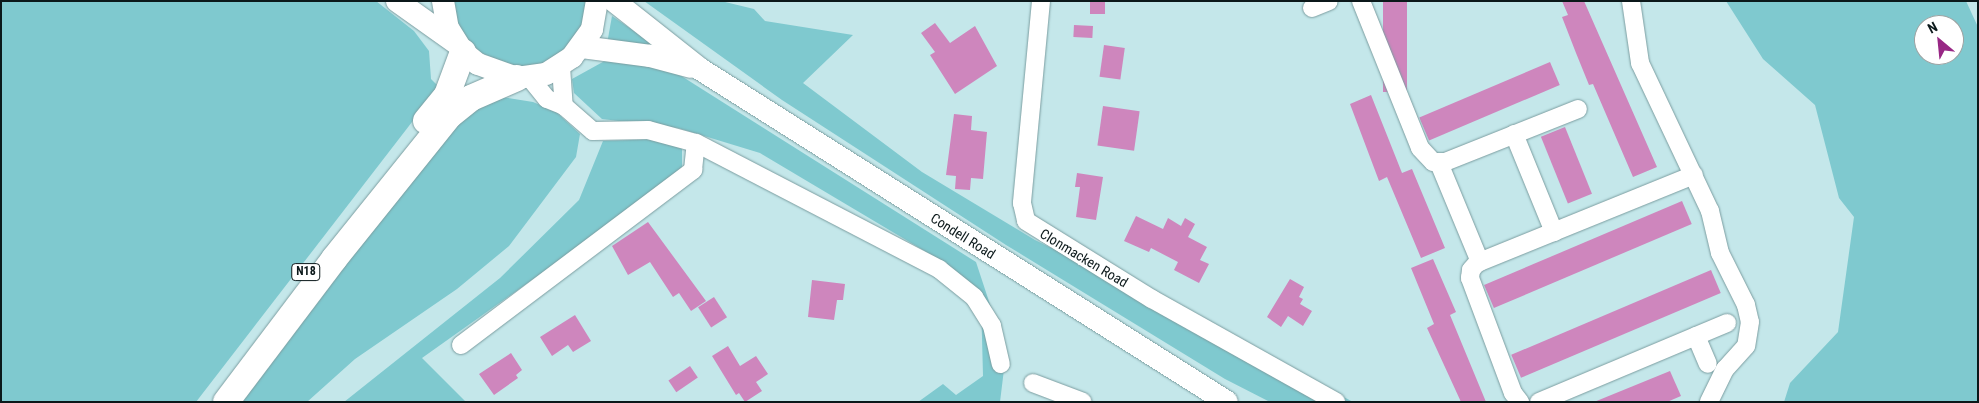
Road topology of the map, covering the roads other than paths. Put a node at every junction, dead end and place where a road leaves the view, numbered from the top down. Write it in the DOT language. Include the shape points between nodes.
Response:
graph roads {
  1 [pos="397,1"];
  2 [pos="443,1"];
  3 [pos="598,1"];
  4 [pos="614,1"];
  5 [pos="1041,1"];
  6 [pos="1329,1"];
  7 [pos="1361,1"];
  8 [pos="1631,1"];
  9 [pos="1312,8"];
  10 [pos="582,47"];
  11 [pos="460,48"];
  12 [pos="561,67"];
  13 [pos="700,70"];
  14 [pos="523,78"];
  15 [pos="564,106"];
  16 [pos="1578,109"];
  17 [pos="1514,134"];
  18 [pos="696,143"];
  19 [pos="1439,163"];
  20 [pos="1694,175"];
  21 [pos="1554,232"];
  22 [pos="1480,262"];
  23 [pos="1726,323"];
  24 [pos="1696,336"];
  25 [pos="461,346"];
  26 [pos="1001,364"];
  27 [pos="1708,364"];
  28 [pos="1033,382"];
  29 [pos="207,402"];
  30 [pos="226,402"];
  31 [pos="1083,402"];
  32 [pos="1227,402"];
  33 [pos="1336,402"];
  34 [pos="1520,402"];
  35 [pos="1539,402"];
  36 [pos="1709,402"];
  1 -- 11 [label="main road"];
  2 -- 11 [label="main road" via="448,28"];
  3 -- 10 [label="main road" via="592,29"];
  4 -- 13 [label="main road"];
  5 -- 33 [label="street, Clonmacken Road" via="1022,204 1026,221 1152,299"];
  6 -- 9 [label="street"];
  7 -- 19 [label="street" via="1420,148 1425,156"];
  8 -- 20 [label="street" via="1640,64"];
  10 -- 12 [label="main road"];
  10 -- 13 [label="main road" via="650,56"];
  11 -- 14 [label="main road" via="486,69"];
  11 -- 29 [label="highway, N18" via="447,95"];
  12 -- 14 [label="main road"];
  12 -- 15 [label="street"];
  13 -- 32 [label="main road, Condell Road"];
  14 -- 15 [label="street" via="551,102"];
  14 -- 30 [label="highway, N18" via="471,98 449,116 334,259"];
  15 -- 18 [label="street" via="593,131 648,130"];
  16 -- 17 [label="street"];
  17 -- 19 [label="street"];
  17 -- 21 [label="street"];
  18 -- 25 [label="street" via="692,170"];
  18 -- 26 [label="street" via="939,270 974,297 992,326"];
  19 -- 22 [label="street"];
  20 -- 21 [label="street"];
  20 -- 36 [label="street" via="1710,211 1720,254 1746,305 1750,322 1746,346 1725,369"];
  21 -- 22 [label="street"];
  22 -- 34 [label="street" via="1471,270 1470,278 1513,393"];
  23 -- 24 [label="street"];
  24 -- 27 [label="street"];
  24 -- 35 [label="street"];
  28 -- 31 [label="street"];
}
